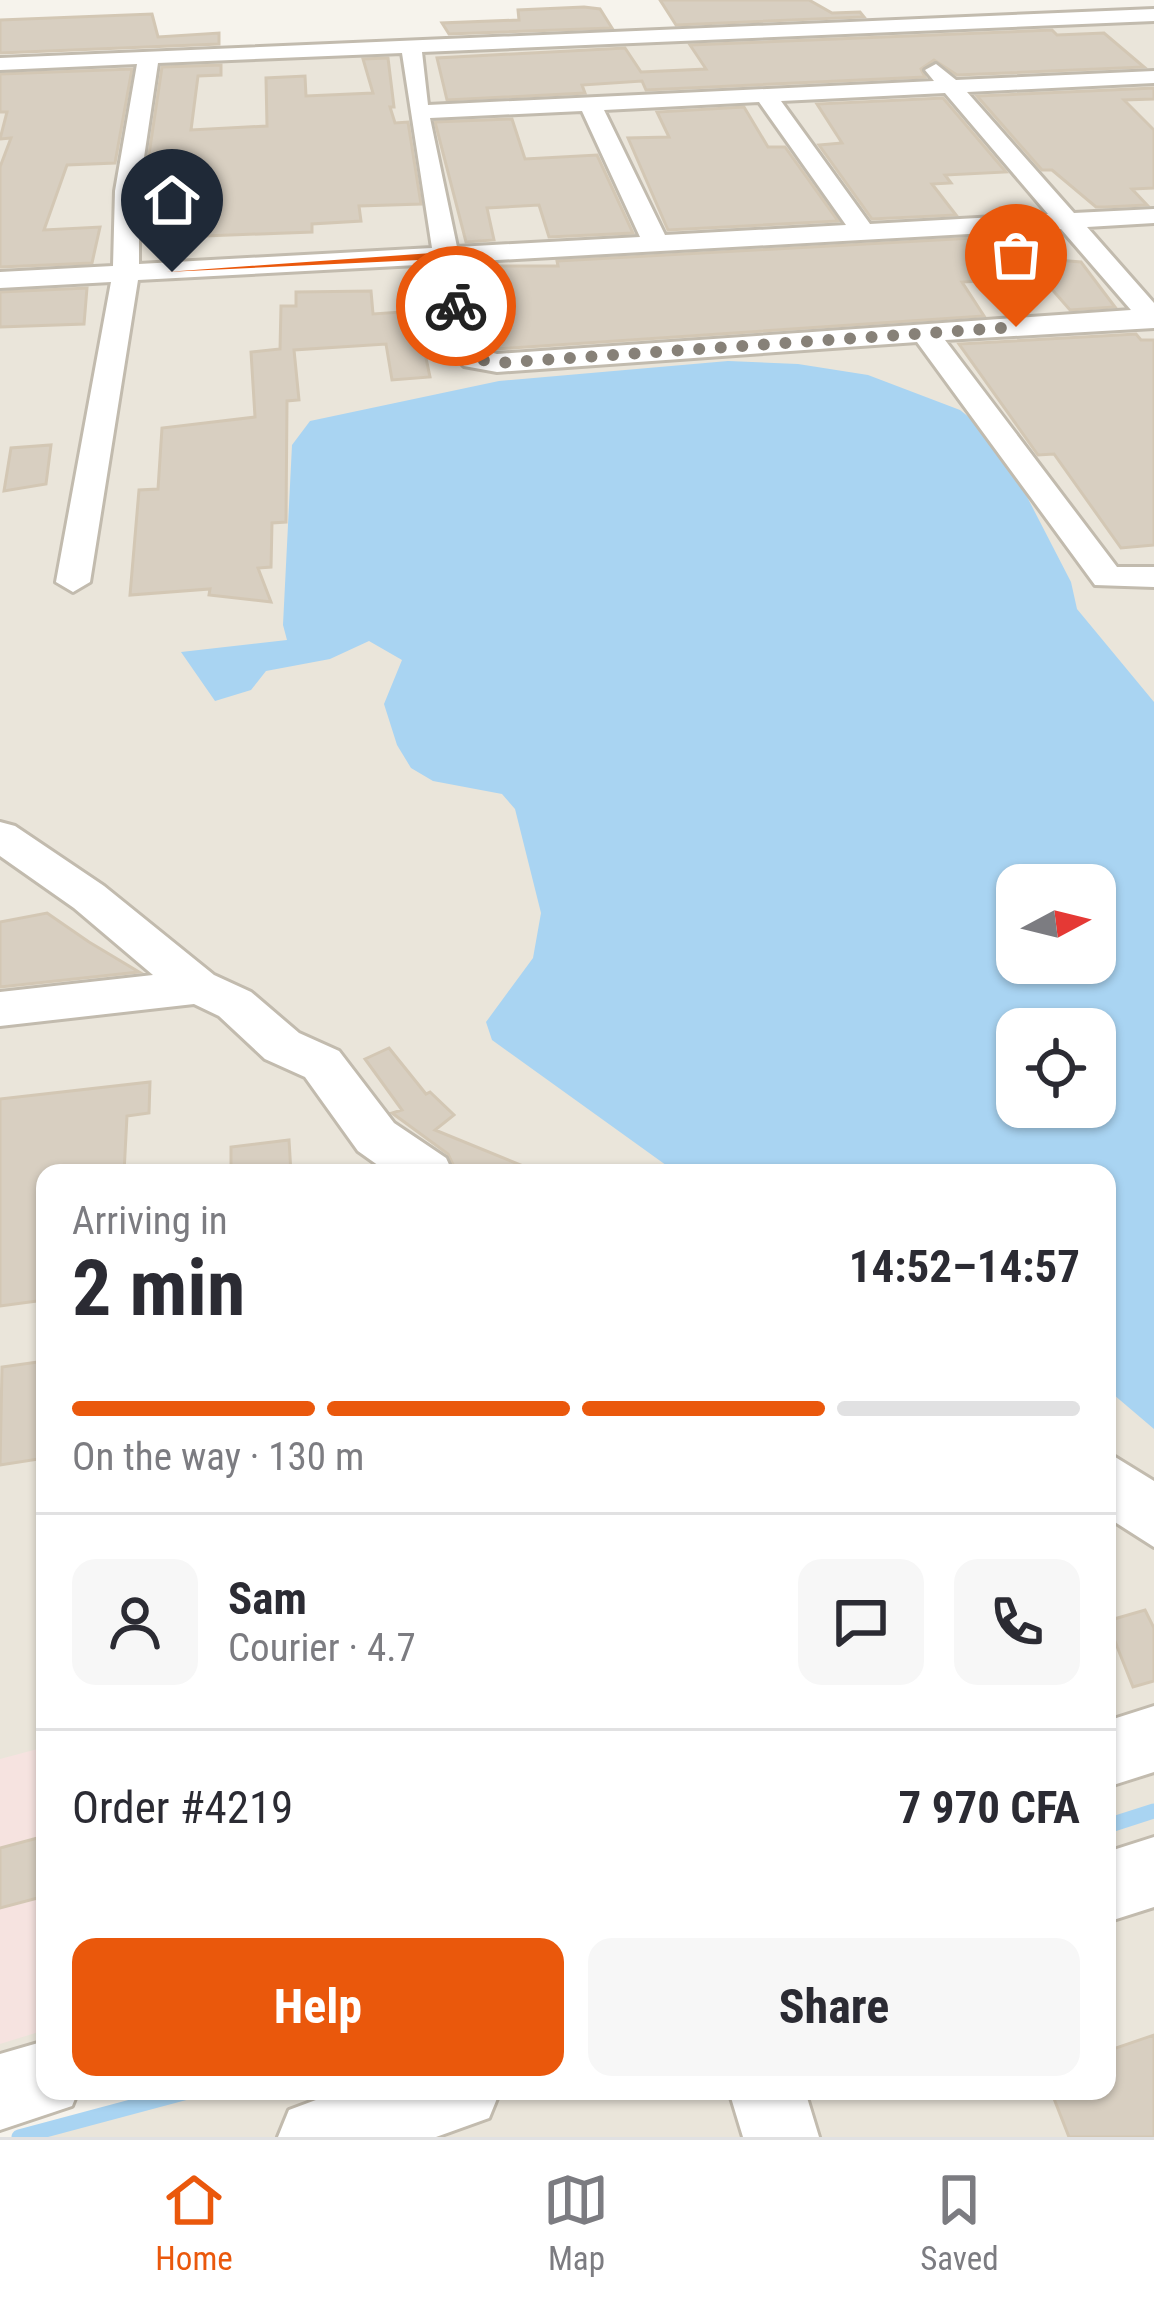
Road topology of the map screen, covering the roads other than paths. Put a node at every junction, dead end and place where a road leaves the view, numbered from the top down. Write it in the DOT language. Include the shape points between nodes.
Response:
graph roads {
  1 [pos="879,0"];
  2 [pos="1154,15"];
  3 [pos="898,23"];
  4 [pos="411,45"];
  5 [pos="149,57"];
  6 [pos="0,64"];
  7 [pos="1154,77"];
  8 [pos="1125,79"];
  9 [pos="950,87"];
  10 [pos="766,96"];
  11 [pos="590,104"];
  12 [pos="1154,104"];
  13 [pos="418,112"];
  14 [pos="1154,216"];
  15 [pos="1071,220"];
  16 [pos="863,232"];
  17 [pos="656,244"];
  18 [pos="446,255"];
  19 [pos="126,274"];
  20 [pos="0,280"];
  21 [pos="1153,318"];
  22 [pos="925,333"];
  23 [pos="1154,577"];
  24 [pos="74,582"];
  25 [pos="0,836"];
  26 [pos="199,987"];
  27 [pos="0,1009"];
  28 [pos="415,1164"];
  29 [pos="1116,1487"];
  30 [pos="1154,1518"];
  31 [pos="1154,1739"];
  32 [pos="1116,1751"];
  33 [pos="1154,1872"];
  34 [pos="1116,1884"];
  35 [pos="36,2082"];
  36 [pos="0,2092"];
  37 [pos="433,2100"];
  38 [pos="770,2100"];
  39 [pos="316,2137"];
  40 [pos="781,2137"];
  1 -- 3 [label="street"];
  2 -- 3 [label="street"];
  3 -- 4 [label="street"];
  3 -- 9 [label="street"];
  4 -- 5 [label="street"];
  4 -- 13 [label="street"];
  5 -- 6 [label="street"];
  5 -- 19 [label="street" via="127,191"];
  7 -- 8 [label="street"];
  8 -- 9 [label="street"];
  8 -- 12 [label="street"];
  9 -- 10 [label="street"];
  9 -- 15 [label="street"];
  10 -- 11 [label="street"];
  10 -- 16 [label="street"];
  11 -- 13 [label="street"];
  11 -- 17 [label="street"];
  13 -- 18 [label="street"];
  14 -- 15 [label="street"];
  15 -- 16 [label="street"];
  15 -- 21 [label="street"];
  16 -- 17 [label="street"];
  17 -- 18 [label="street"];
  18 -- 19 [label="street"];
  18 -- 22 [label="street" via="474,360"];
  19 -- 20 [label="street"];
  19 -- 24 [label="street"];
  21 -- 22 [label="street"];
  22 -- 23 [label="street" via="1107,578"];
  25 -- 26 [label="street"];
  26 -- 27 [label="street"];
  26 -- 28 [label="street" via="322,1064 376,1137"];
  29 -- 30 [label="street"];
  31 -- 32 [label="street"];
  33 -- 34 [label="street"];
  35 -- 36 [label="street"];
  37 -- 39 [label="street"];
  38 -- 40 [label="street"];
}
